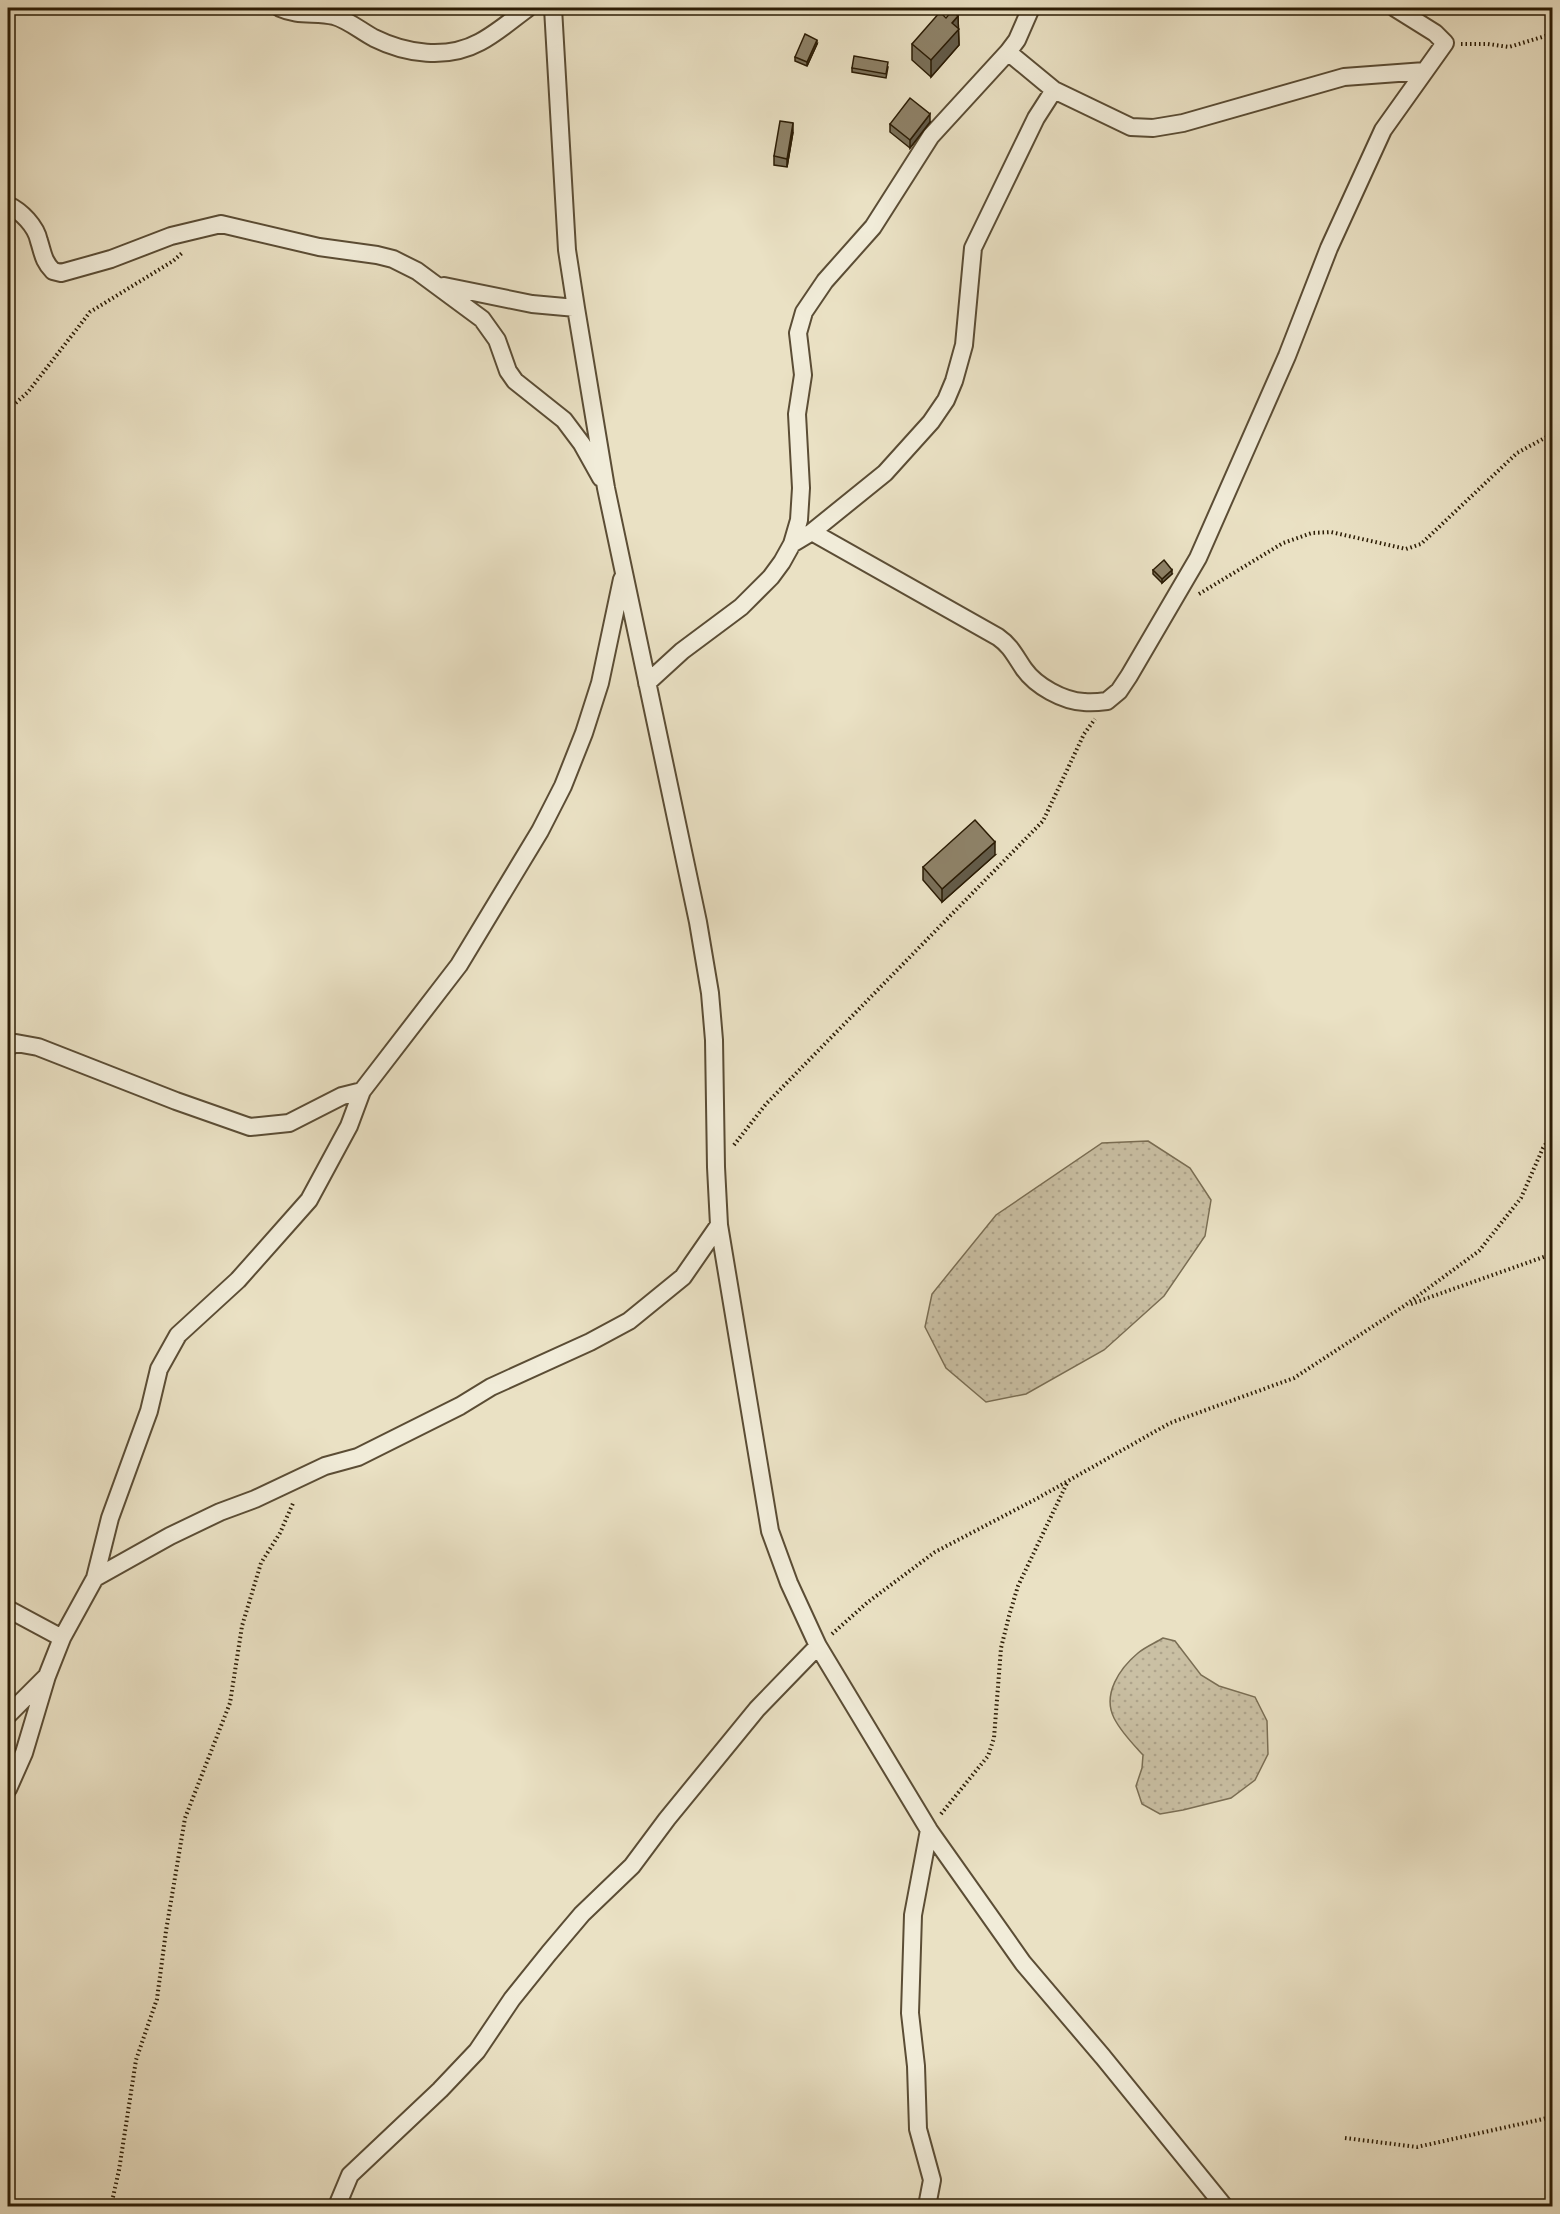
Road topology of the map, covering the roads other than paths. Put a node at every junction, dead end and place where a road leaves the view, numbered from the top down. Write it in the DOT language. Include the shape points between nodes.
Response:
graph roads {
  1 [pos="280,8"];
  2 [pos="528,8"];
  3 [pos="553,8"];
  4 [pos="1031,8"];
  5 [pos="1395,8"];
  6 [pos="1008,52"];
  7 [pos="1425,71"];
  8 [pos="1054,90"];
  9 [pos="8,205"];
  10 [pos="434,284"];
  11 [pos="576,308"];
  12 [pos="606,488"];
  13 [pos="812,532"];
  14 [pos="792,544"];
  15 [pos="623,573"];
  16 [pos="647,683"];
  17 [pos="8,1047"];
  18 [pos="362,1091"];
  19 [pos="719,1226"];
  20 [pos="95,1578"];
  21 [pos="8,1609"];
  22 [pos="62,1638"];
  23 [pos="818,1646"];
  24 [pos="47,1676"];
  25 [pos="8,1715"];
  26 [pos="8,1790"];
  27 [pos="929,1830"];
  28 [pos="337,2206"];
  29 [pos="927,2206"];
  30 [pos="1224,2206"];
  1 -- 2 [label="street" via="334,16 395,47 424,53 451,52 478,43"];
  3 -- 11 [label="street" via="567,249"];
  4 -- 6 [label="street"];
  5 -- 7 [label="street" via="1428,28 1445,44"];
  6 -- 8 [label="street"];
  6 -- 14 [label="street" via="931,136 873,227 825,281 804,312 798,333 804,375 797,414 801,488 799,520"];
  7 -- 8 [label="street" via="1344,76 1184,123 1153,128 1131,127"];
  7 -- 13 [label="street" via="1383,130 1198,558 1129,676 1107,701 1082,703 1051,692 1035,682 1009,644"];
  8 -- 13 [label="street" via="1036,118 973,248 964,345 946,400 885,473"];
  9 -- 10 [label="street" via="32,226 40,241 42,257 52,271 61,273 171,236 221,224 319,248 393,259"];
  10 -- 11 [label="street" via="532,304"];
  10 -- 12 [label="street" via="482,319 497,340 515,381 564,420"];
  11 -- 12 [label="street"];
  12 -- 15 [label="street"];
  13 -- 14 [label="street"];
  14 -- 16 [label="street" via="755,594"];
  15 -- 16 [label="street"];
  15 -- 18 [label="street" via="600,683 563,786 459,965"];
  16 -- 19 [label="street" via="710,993"];
  17 -- 18 [label="street" via="16,1043 38,1047 250,1127 289,1123 342,1096"];
  18 -- 20 [label="street" via="349,1126 309,1200 238,1280 178,1335 159,1369 110,1518"];
  19 -- 20 [label="street" via="683,1277 629,1321 490,1387 358,1457 325,1466 180,1531"];
  19 -- 23 [label="street" via="770,1531"];
  20 -- 22 [label="street"];
  21 -- 22 [label="street"];
  22 -- 24 [label="street"];
  23 -- 27 [label="street"];
  23 -- 28 [label="street" via="757,1709 632,1866 582,1914 549,1953 477,2051 350,2175"];
  24 -- 25 [label="street"];
  24 -- 26 [label="street" via="24,1753"];
  27 -- 29 [label="street" via="913,1915 910,2013 918,2128 932,2180"];
  27 -- 30 [label="street" via="1023,1963"];
}
